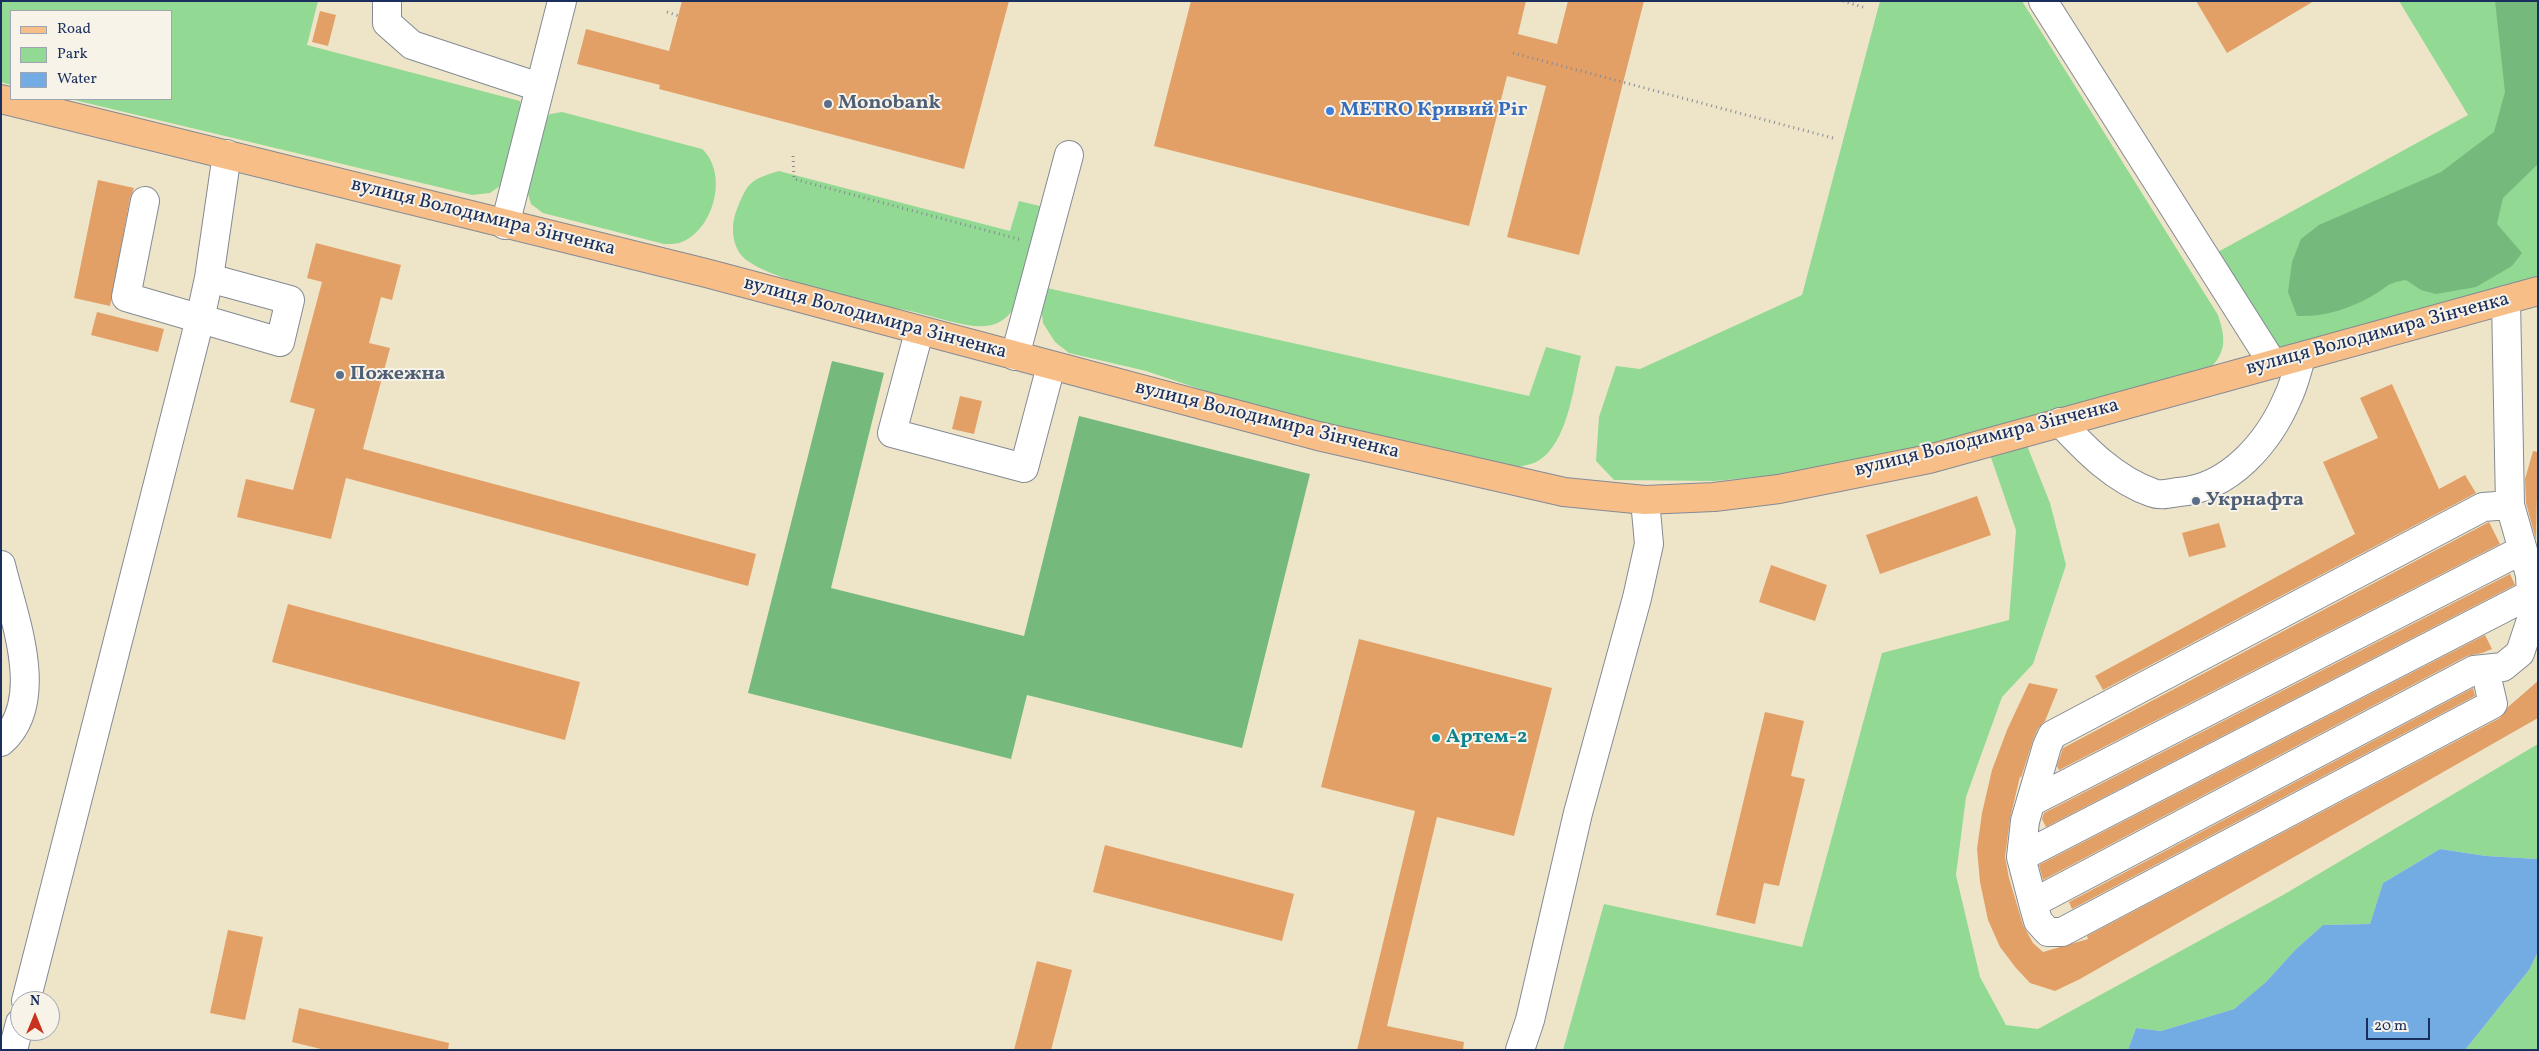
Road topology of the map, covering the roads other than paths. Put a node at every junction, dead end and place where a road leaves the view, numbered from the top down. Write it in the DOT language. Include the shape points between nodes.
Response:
graph roads {
  1 [pos="388,1"];
  2 [pos="562,1"];
  3 [pos="2043,1"];
  4 [pos="539,87"];
  5 [pos="1,99"];
  6 [pos="227,154"];
  7 [pos="1070,155"];
  8 [pos="145,201"];
  9 [pos="505,225"];
  10 [pos="209,278"];
  11 [pos="2538,291"];
  12 [pos="2506,300"];
  13 [pos="200,319"];
  14 [pos="919,332"];
  15 [pos="1015,356"];
  16 [pos="2301,358"];
  17 [pos="2273,364"];
  18 [pos="1051,366"];
  19 [pos="2060,422"];
  20 [pos="1645,500"];
  21 [pos="2510,505"];
  22 [pos="2522,550"];
  23 [pos="1,565"];
  24 [pos="2531,594"];
  25 [pos="2485,669"];
  26 [pos="1,742"];
  27 [pos="2033,800"];
  28 [pos="2021,858"];
  29 [pos="2033,903"];
  30 [pos="29,991"];
  31 [pos="1520,1050"];
  1 -- 4 [label="lane" via="387,24 412,45"];
  2 -- 4 [label="lane"];
  3 -- 17 [label="lane"];
  4 -- 9 [label="lane"];
  5 -- 6 [label="main road, вулиця Володимира Зінченка"];
  6 -- 9 [label="main road, вулиця Володимира Зінченка"];
  6 -- 10 [label="lane"];
  7 -- 15 [label="lane"];
  8 -- 13 [label="lane" via="126,298"];
  9 -- 14 [label="main road, вулиця Володимира Зінченка" via="706,273"];
  10 -- 13 [label="lane"];
  10 -- 13 [label="lane" via="290,300 280,342"];
  11 -- 12 [label="main road, вулиця Володимира Зінченка"];
  12 -- 16 [label="main road, вулиця Володимира Зінченка"];
  12 -- 21 [label="lane"];
  13 -- 30 [label="lane"];
  14 -- 15 [label="main road, вулиця Володимира Зінченка"];
  14 -- 18 [label="lane" via="892,433 1024,468"];
  15 -- 18 [label="main road, вулиця Володимира Зінченка"];
  16 -- 17 [label="main road, вулиця Володимира Зінченка"];
  16 -- 19 [label="lane" via="2289,397 2252,454 2226,476 2192,491 2154,494 2124,478 2088,452"];
  17 -- 19 [label="main road, вулиця Володимира Зінченка"];
  18 -- 20 [label="main road, вулиця Володимира Зінченка" via="1318,436 1488,475 1564,492"];
  19 -- 20 [label="main road, вулиця Володимира Зінченка" via="1929,459 1779,489 1714,497"];
  20 -- 31 [label="lane" via="1649,544 1637,598 1578,813 1530,1020"];
  21 -- 22 [label="lane"];
  21 -- 27 [label="lane" via="2483,508 2052,735"];
  22 -- 24 [label="lane" via="2530,575"];
  22 -- 27 [label="lane"];
  23 -- 26 [label="lane" via="26,670 24,701 18,721"];
  24 -- 25 [label="lane" via="2532,617 2520,653 2503,667"];
  24 -- 28 [label="lane"];
  25 -- 29 [label="lane" via="2474,670"];
  25 -- 29 [label="lane" via="2493,704 2062,932 2048,932 2038,921"];
  27 -- 28 [label="lane" via="2025,821"];
  28 -- 29 [label="lane"];
}
